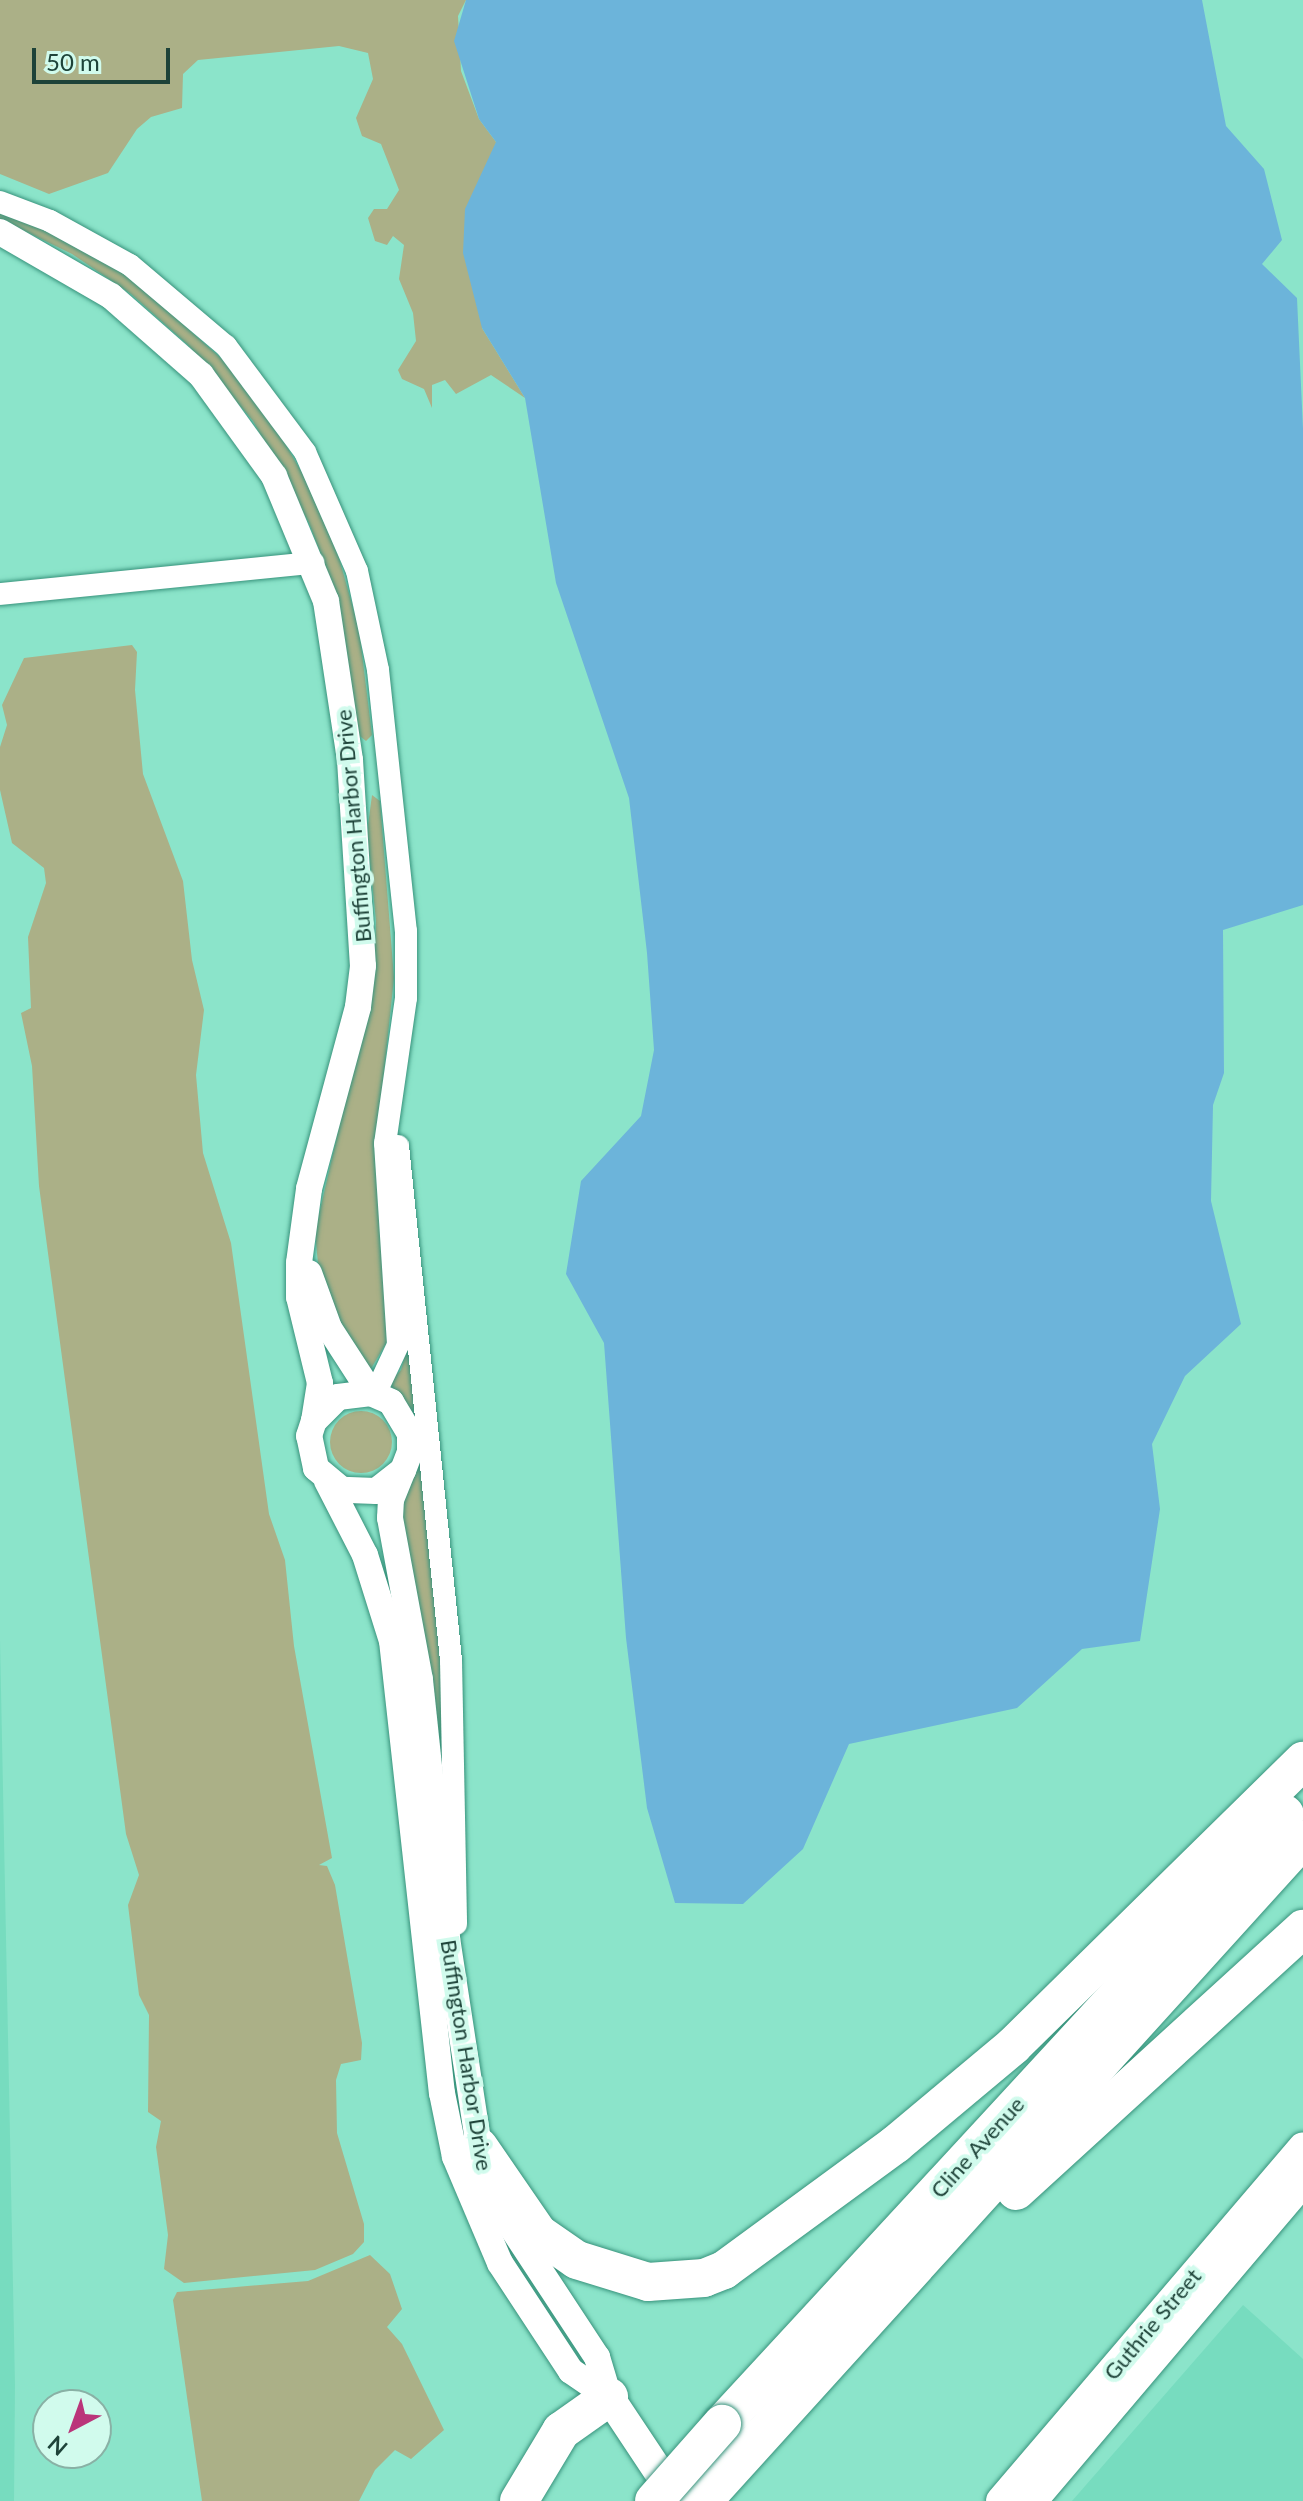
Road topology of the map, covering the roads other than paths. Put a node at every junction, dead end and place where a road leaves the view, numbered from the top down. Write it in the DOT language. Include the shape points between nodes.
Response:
graph roads {
  1 [pos="0,202"];
  2 [pos="0,232"];
  3 [pos="313,563"];
  4 [pos="0,594"];
  5 [pos="395,1085"];
  6 [pos="302,1230"];
  7 [pos="373,1393"];
  8 [pos="314,1421"];
  9 [pos="403,1470"];
  10 [pos="327,1481"];
  11 [pos="1303,1761"];
  12 [pos="1303,1794"];
  13 [pos="1303,1839"];
  14 [pos="1303,1929"];
  15 [pos="457,1990"];
  16 [pos="479,2147"];
  17 [pos="1303,2147"];
  18 [pos="1300,2190"];
  19 [pos="846,2347"];
  20 [pos="609,2397"];
  21 [pos="1020,2497"];
  22 [pos="519,2501"];
  23 [pos="654,2501"];
  24 [pos="678,2501"];
  25 [pos="703,2501"];
  1 -- 5 [label="street" via="104,249 203,323 269,397 334,510 362,587 378,670 406,931 406,998"];
  2 -- 3 [label="street, Buffington Harbor Drive" via="111,296 201,375 274,476"];
  3 -- 4 [label="street"];
  3 -- 6 [label="street, Buffington Harbor Drive" via="339,665 361,878 363,966"];
  5 -- 7 [label="street" via="385,1143 385,1198 398,1345"];
  5 -- 15 [label="street" via="451,1660"];
  6 -- 7 [label="street, Buffington Harbor Drive" via="306,1262 329,1328"];
  6 -- 8 [label="street, Buffington Harbor Drive" via="299,1297 320,1383"];
  7 -- 8 [label="street" via="338,1397"];
  7 -- 9 [label="street" via="391,1402 407,1425 410,1452"];
  8 -- 10 [label="street" via="310,1453"];
  9 -- 10 [label="street" via="376,1491 359,1493"];
  9 -- 15 [label="street, Buffington Harbor Drive" via="390,1518 420,1680"];
  10 -- 20 [label="street, Buffington Harbor Drive" via="371,1569 392,1641 442,2093 455,2157 483,2231 520,2294 571,2371"];
  11 -- 16 [label="highway" via="1013,2046 896,2144 724,2270 704,2278 648,2282 577,2260 530,2224"];
  12 -- 23 [label="highway, Cline Avenue, bridge"];
  13 -- 19 [label="highway, Cline Avenue"];
  14 -- 19 [label="highway"];
  15 -- 16 [label="street, Buffington Harbor Drive"];
  16 -- 20 [label="street, Buffington Harbor Drive" via="495,2202 597,2357"];
  17 -- 21 [label="main road, Guthrie Street"];
  18 -- 21 [label="main road, Guthrie Street"];
  19 -- 25 [label="highway, Cline Avenue"];
  20 -- 22 [label="highway" via="561,2431"];
  20 -- 24 [label="main road"];
}
